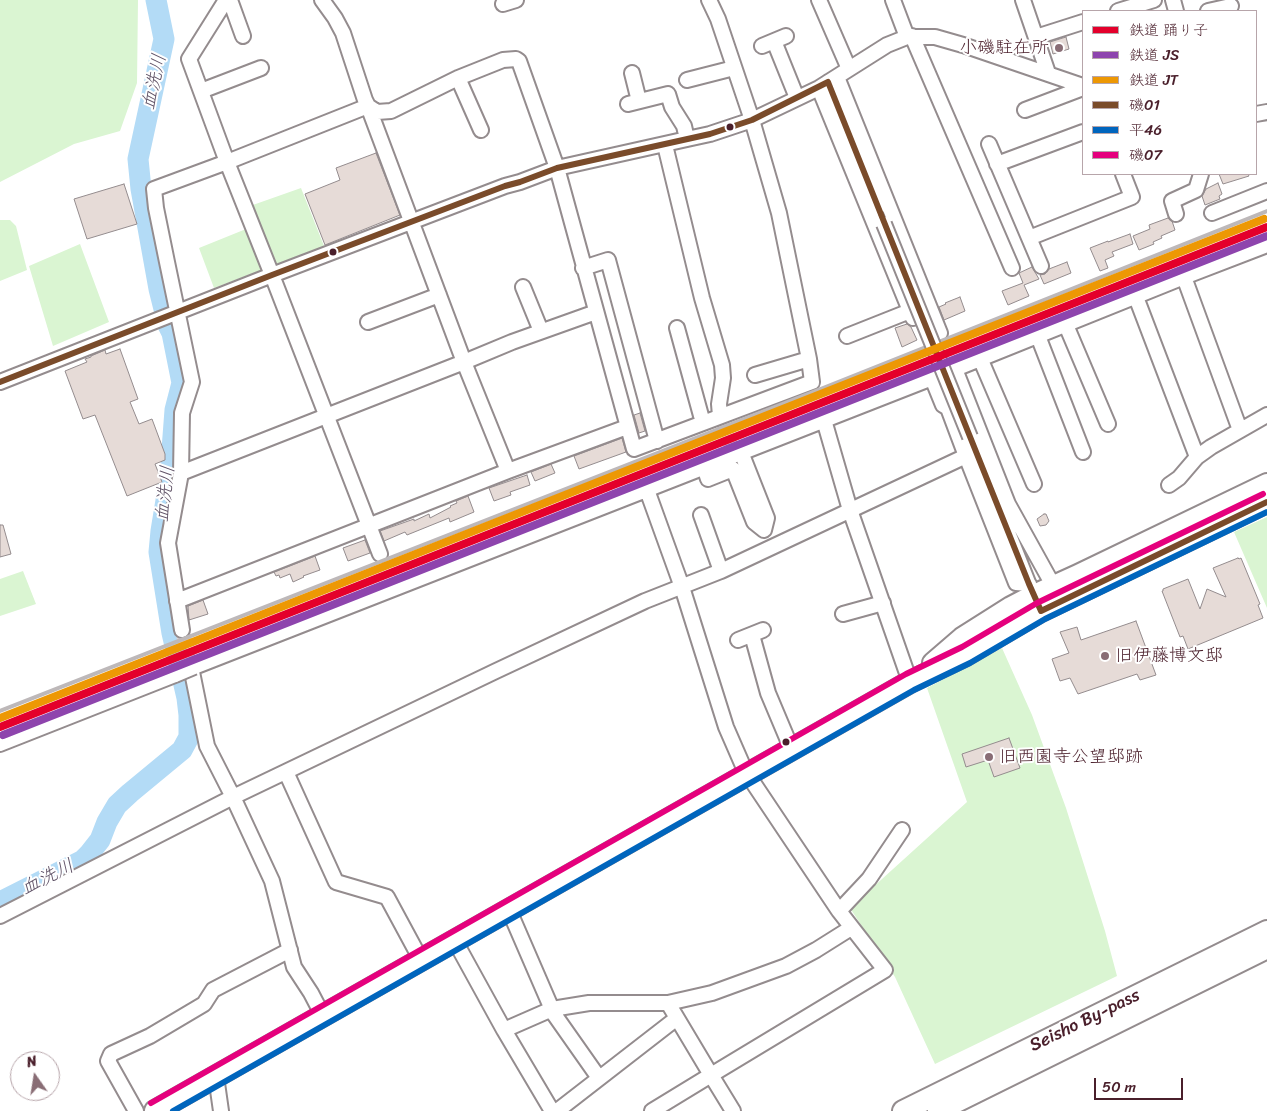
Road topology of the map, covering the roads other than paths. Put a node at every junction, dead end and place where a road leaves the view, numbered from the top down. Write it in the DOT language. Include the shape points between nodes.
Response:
graph roads {
  1 [pos="228,0"];
  2 [pos="322,0"];
  3 [pos="709,0"];
  4 [pos="820,0"];
  5 [pos="893,0"];
  6 [pos="1023,0"];
  7 [pos="1154,0"];
  8 [pos="1121,10"];
  9 [pos="1082,22"];
  10 [pos="243,36"];
  11 [pos="910,37"];
  12 [pos="1036,37"];
  13 [pos="774,41"];
  14 [pos="261,68"];
  15 [pos="734,68"];
  16 [pos="632,73"];
  17 [pos="1048,73"];
  18 [pos="458,78"];
  19 [pos="833,79"];
  20 [pos="687,80"];
  21 [pos="1082,87"];
  22 [pos="1082,87"];
  23 [pos="201,91"];
  24 [pos="797,98"];
  25 [pos="368,106"];
  26 [pos="1025,110"];
  27 [pos="752,120"];
  28 [pos="481,130"];
  29 [pos="1082,132"];
  30 [pos="687,139"];
  31 [pos="989,144"];
  32 [pos="665,145"];
  33 [pos="227,162"];
  34 [pos="998,164"];
  35 [pos="556,168"];
  36 [pos="1123,175"];
  37 [pos="1201,175"];
  38 [pos="1267,191"];
  39 [pos="1172,203"];
  40 [pos="1212,213"];
  41 [pos="411,222"];
  42 [pos="1029,238"];
  43 [pos="1267,245"];
  44 [pos="1041,266"];
  45 [pos="584,268"];
  46 [pos="1012,268"];
  47 [pos="272,275"];
  48 [pos="1184,277"];
  49 [pos="523,287"];
  50 [pos="439,295"];
  51 [pos="1136,296"];
  52 [pos="925,297"];
  53 [pos="909,309"];
  54 [pos="596,312"];
  55 [pos="170,315"];
  56 [pos="368,322"];
  57 [pos="1066,325"];
  58 [pos="677,328"];
  59 [pos="541,331"];
  60 [pos="940,333"];
  61 [pos="847,336"];
  62 [pos="1038,336"];
  63 [pos="980,358"];
  64 [pos="809,359"];
  65 [pos="464,362"];
  66 [pos="955,369"];
  67 [pos="755,375"];
  68 [pos="932,378"];
  69 [pos="0,382"];
  70 [pos="1267,414"];
  71 [pos="326,415"];
  72 [pos="720,416"];
  73 [pos="824,420"];
  74 [pos="703,424"];
  75 [pos="1108,424"];
  76 [pos="627,427"];
  77 [pos="1240,430"];
  78 [pos="657,442"];
  79 [pos="1083,452"];
  80 [pos="739,455"];
  81 [pos="966,456"];
  82 [pos="1197,458"];
  83 [pos="704,466"];
  84 [pos="508,471"];
  85 [pos="181,473"];
  86 [pos="1034,484"];
  87 [pos="1267,484"];
  88 [pos="1169,485"];
  89 [pos="647,490"];
  90 [pos="1267,502"];
  91 [pos="850,510"];
  92 [pos="701,515"];
  93 [pos="369,526"];
  94 [pos="759,526"];
  95 [pos="771,547"];
  96 [pos="380,554"];
  97 [pos="721,571"];
  98 [pos="682,587"];
  99 [pos="1054,587"];
  100 [pos="1034,597"];
  101 [pos="177,601"];
  102 [pos="883,603"];
  103 [pos="843,614"];
  104 [pos="182,630"];
  105 [pos="738,640"];
  106 [pos="194,668"];
  107 [pos="910,682"];
  108 [pos="0,744"];
  109 [pos="792,750"];
  110 [pos="286,772"];
  111 [pos="748,775"];
  112 [pos="232,797"];
  113 [pos="902,830"];
  114 [pos="509,910"];
  115 [pos="839,911"];
  116 [pos="0,916"];
  117 [pos="851,928"];
  118 [pos="1267,931"];
  119 [pos="455,941"];
  120 [pos="1267,948"];
  121 [pos="290,950"];
  122 [pos="421,960"];
  123 [pos="668,1003"];
  124 [pos="552,1009"];
  125 [pos="322,1016"];
  126 [pos="677,1018"];
  127 [pos="504,1030"];
  128 [pos="710,1075"];
  129 [pos="216,1076"];
  130 [pos="599,1078"];
  131 [pos="136,1111"];
  132 [pos="155,1111"];
  133 [pos="221,1111"];
  134 [pos="552,1111"];
  135 [pos="557,1111"];
  136 [pos="652,1111"];
  137 [pos="733,1111"];
  138 [pos="904,1111"];
  139 [pos="938,1111"];
  1 -- 10 [label="street"];
  1 -- 23 [label="street" via="189,59"];
  2 -- 25 [label="street" via="343,33"];
  3 -- 15 [label="street"];
  4 -- 19 [label="street"];
  5 -- 11 [label="street"];
  6 -- 12 [label="street"];
  7 -- 8 [label="street"];
  9 -- 12 [label="street"];
  11 -- 17 [label="street" via="935,37"];
  11 -- 19 [label="street" via="887,44"];
  11 -- 46 [label="street"];
  12 -- 17 [label="street"];
  13 -- 24 [label="street"];
  14 -- 23 [label="street"];
  15 -- 20 [label="street"];
  15 -- 27 [label="street"];
  16 -- 30 [label="street" via="633,103 668,94"];
  17 -- 21 [label="street"];
  18 -- 25 [label="street" via="391,111 377,112"];
  18 -- 28 [label="street"];
  18 -- 35 [label="street" via="510,58 519,61"];
  19 -- 24 [label="street"];
  19 -- 52 [label="street"];
  19 -- 53 [label="street"];
  19 -- 100 [label="street, bridge" via="884,224"];
  22 -- 26 [label="street"];
  23 -- 33 [label="street"];
  24 -- 27 [label="street"];
  25 -- 33 [label="street"];
  25 -- 41 [label="street"];
  27 -- 30 [label="street"];
  27 -- 64 [label="street" via="779,213"];
  29 -- 34 [label="street"];
  30 -- 32 [label="street"];
  31 -- 34 [label="street"];
  32 -- 35 [label="street"];
  32 -- 72 [label="street" via="702,298 722,365"];
  33 -- 47 [label="street"];
  33 -- 55 [label="street" via="154,189"];
  34 -- 42 [label="street"];
  35 -- 41 [label="street"];
  35 -- 45 [label="street"];
  36 -- 42 [label="street" via="1132,197"];
  37 -- 39 [label="street" via="1196,190"];
  38 -- 40 [label="street"];
  41 -- 47 [label="street"];
  41 -- 50 [label="street"];
  42 -- 44 [label="street"];
  43 -- 48 [label="street"];
  45 -- 54 [label="street"];
  45 -- 78 [label="street" via="608,260"];
  47 -- 55 [label="street"];
  47 -- 71 [label="street"];
  48 -- 51 [label="street"];
  48 -- 77 [label="street"];
  49 -- 59 [label="street"];
  50 -- 56 [label="street"];
  50 -- 65 [label="street"];
  51 -- 57 [label="street"];
  51 -- 82 [label="street"];
  52 -- 53 [label="street"];
  52 -- 60 [label="street"];
  53 -- 61 [label="street" via="864,335"];
  54 -- 59 [label="street"];
  54 -- 76 [label="street"];
  55 -- 69 [label="street"];
  55 -- 85 [label="street" via="192,382 182,413"];
  57 -- 62 [label="street"];
  57 -- 75 [label="street"];
  58 -- 74 [label="street"];
  59 -- 65 [label="street"];
  62 -- 63 [label="street"];
  62 -- 79 [label="street"];
  63 -- 66 [label="street"];
  63 -- 86 [label="street"];
  64 -- 67 [label="street"];
  64 -- 74 [label="street" via="812,382"];
  65 -- 71 [label="street"];
  65 -- 84 [label="street"];
  66 -- 68 [label="street"];
  66 -- 99 [label="street" via="1008,504"];
  68 -- 73 [label="street"];
  68 -- 81 [label="street" via="943,405 948,408"];
  70 -- 77 [label="street"];
  71 -- 85 [label="street"];
  71 -- 93 [label="street"];
  73 -- 80 [label="street"];
  73 -- 91 [label="street"];
  74 -- 78 [label="street"];
  76 -- 78 [label="street" via="634,450"];
  76 -- 84 [label="street"];
  77 -- 82 [label="street"];
  80 -- 83 [label="street"];
  80 -- 94 [label="street"];
  81 -- 91 [label="street"];
  81 -- 100 [label="street" via="1016,583"];
  82 -- 88 [label="street"];
  83 -- 89 [label="street"];
  83 -- 94 [label="street" via="708,478 733,469"];
  84 -- 93 [label="street"];
  85 -- 101 [label="street" via="168,543"];
  87 -- 99 [label="highway"];
  89 -- 98 [label="street"];
  89 -- 106 [label="street"];
  90 -- 100 [label="highway"];
  91 -- 95 [label="street"];
  91 -- 102 [label="street"];
  92 -- 97 [label="street"];
  93 -- 96 [label="street"];
  93 -- 101 [label="street"];
  94 -- 95 [label="street"];
  95 -- 97 [label="street"];
  97 -- 98 [label="street"];
  98 -- 110 [label="street" via="645,601"];
  98 -- 111 [label="street" via="726,728"];
  99 -- 100 [label="highway"];
  100 -- 107 [label="highway" via="1011,607 962,638"];
  101 -- 104 [label="street"];
  102 -- 103 [label="street"];
  102 -- 107 [label="street"];
  105 -- 109 [label="street" via="757,632 768,693"];
  106 -- 108 [label="street, bridge"];
  106 -- 112 [label="street" via="203,703 207,746"];
  107 -- 109 [label="highway"];
  109 -- 111 [label="highway"];
  110 -- 112 [label="street"];
  110 -- 122 [label="street" via="336,882 387,897"];
  111 -- 114 [label="highway"];
  111 -- 115 [label="street"];
  112 -- 116 [label="street"];
  112 -- 121 [label="street" via="272,881"];
  113 -- 115 [label="street" via="869,879"];
  114 -- 119 [label="highway"];
  114 -- 124 [label="street"];
  115 -- 117 [label="street"];
  117 -- 123 [label="street" via="786,966 712,993"];
  117 -- 128 [label="street" via="885,970"];
  118 -- 138 [label="highway, Seisho By-pass"];
  119 -- 122 [label="highway"];
  119 -- 127 [label="street"];
  120 -- 139 [label="highway, Seisho By-pass"];
  121 -- 125 [label="street" via="294,967"];
  121 -- 131 [label="street" via="214,990 204,1004 150,1036 111,1054 108,1061"];
  122 -- 125 [label="highway"];
  123 -- 124 [label="street" via="589,1003"];
  123 -- 126 [label="street"];
  124 -- 127 [label="street"];
  124 -- 130 [label="street"];
  125 -- 129 [label="highway"];
  126 -- 128 [label="street"];
  126 -- 130 [label="street"];
  127 -- 134 [label="street"];
  128 -- 136 [label="street"];
  128 -- 137 [label="street"];
  129 -- 132 [label="highway"];
  129 -- 133 [label="street"];
  130 -- 135 [label="street"];
}
